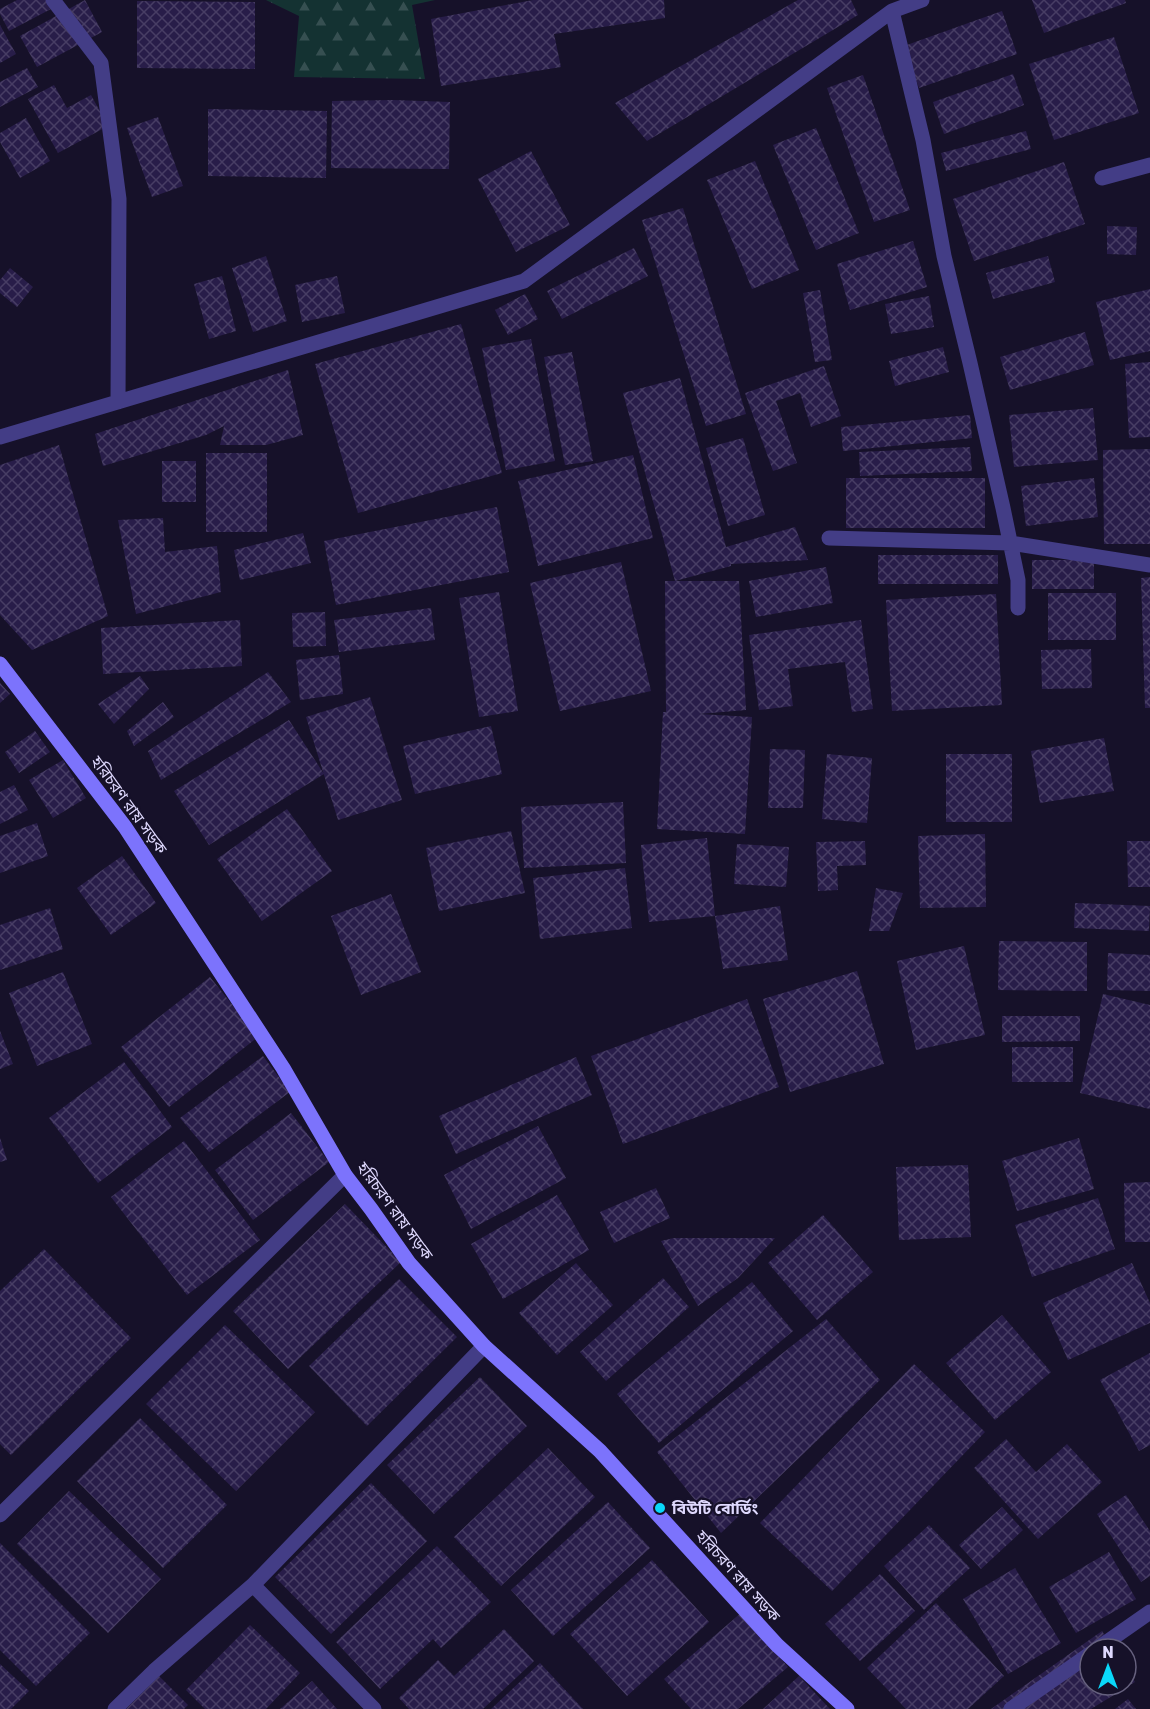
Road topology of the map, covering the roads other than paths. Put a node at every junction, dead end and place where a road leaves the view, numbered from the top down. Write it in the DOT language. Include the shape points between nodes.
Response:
graph roads {
  1 [pos="53,0"];
  2 [pos="922,0"];
  3 [pos="892,11"];
  4 [pos="1150,165"];
  5 [pos="1102,178"];
  6 [pos="118,402"];
  7 [pos="0,437"];
  8 [pos="829,538"];
  9 [pos="1010,543"];
  10 [pos="1150,565"];
  11 [pos="1018,608"];
  12 [pos="0,664"];
  13 [pos="345,1175"];
  14 [pos="484,1346"];
  15 [pos="0,1515"];
  16 [pos="253,1585"];
  17 [pos="1150,1612"];
  18 [pos="1114,1637"];
  19 [pos="1078,1662"];
  20 [pos="115,1709"];
  21 [pos="374,1709"];
  22 [pos="847,1709"];
  23 [pos="1011,1709"];
  1 -- 6 [label="street" via="101,63 119,199"];
  2 -- 3 [label="street"];
  3 -- 6 [label="street" via="524,281"];
  3 -- 9 [label="street"];
  4 -- 5 [label="street"];
  6 -- 7 [label="street"];
  8 -- 9 [label="street"];
  9 -- 10 [label="street"];
  9 -- 11 [label="street" via="1018,580"];
  12 -- 13 [label="main road, হরিচরণ রায় সড়ক" via="125,827 283,1068"];
  13 -- 14 [label="main road, হরিচরণ রায় সড়ক" via="409,1263"];
  13 -- 15 [label="street"];
  14 -- 16 [label="street"];
  14 -- 22 [label="main road, হরিচরণ রায় সড়ক" via="600,1451 777,1645"];
  16 -- 20 [label="street"];
  16 -- 21 [label="street"];
  17 -- 18 [label="street"];
  19 -- 23 [label="street"];
}
